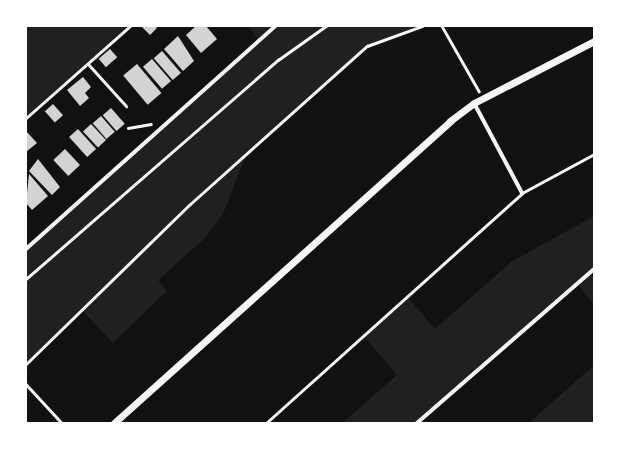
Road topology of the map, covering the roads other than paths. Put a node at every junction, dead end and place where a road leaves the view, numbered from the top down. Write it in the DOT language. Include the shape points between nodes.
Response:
graph roads {
  1 [pos="130,26"];
  2 [pos="276,26"];
  3 [pos="422,26"];
  4 [pos="594,41"];
  5 [pos="88,64"];
  6 [pos="474,103"];
  7 [pos="126,106"];
  8 [pos="26,118"];
  9 [pos="594,154"];
  10 [pos="522,193"];
  11 [pos="26,249"];
  12 [pos="594,269"];
  13 [pos="26,364"];
  14 [pos="114,423"];
  15 [pos="266,423"];
  16 [pos="417,423"];
  1 -- 5 [label="lane"];
  2 -- 11 [label="street"];
  3 -- 13 [label="lane" via="367,46 189,205"];
  4 -- 6 [label="street"];
  5 -- 7 [label="lane"];
  5 -- 8 [label="lane"];
  6 -- 10 [label="street"];
  6 -- 14 [label="street" via="440,130"];
  9 -- 10 [label="lane"];
  10 -- 15 [label="lane"];
  12 -- 16 [label="street"];
}
